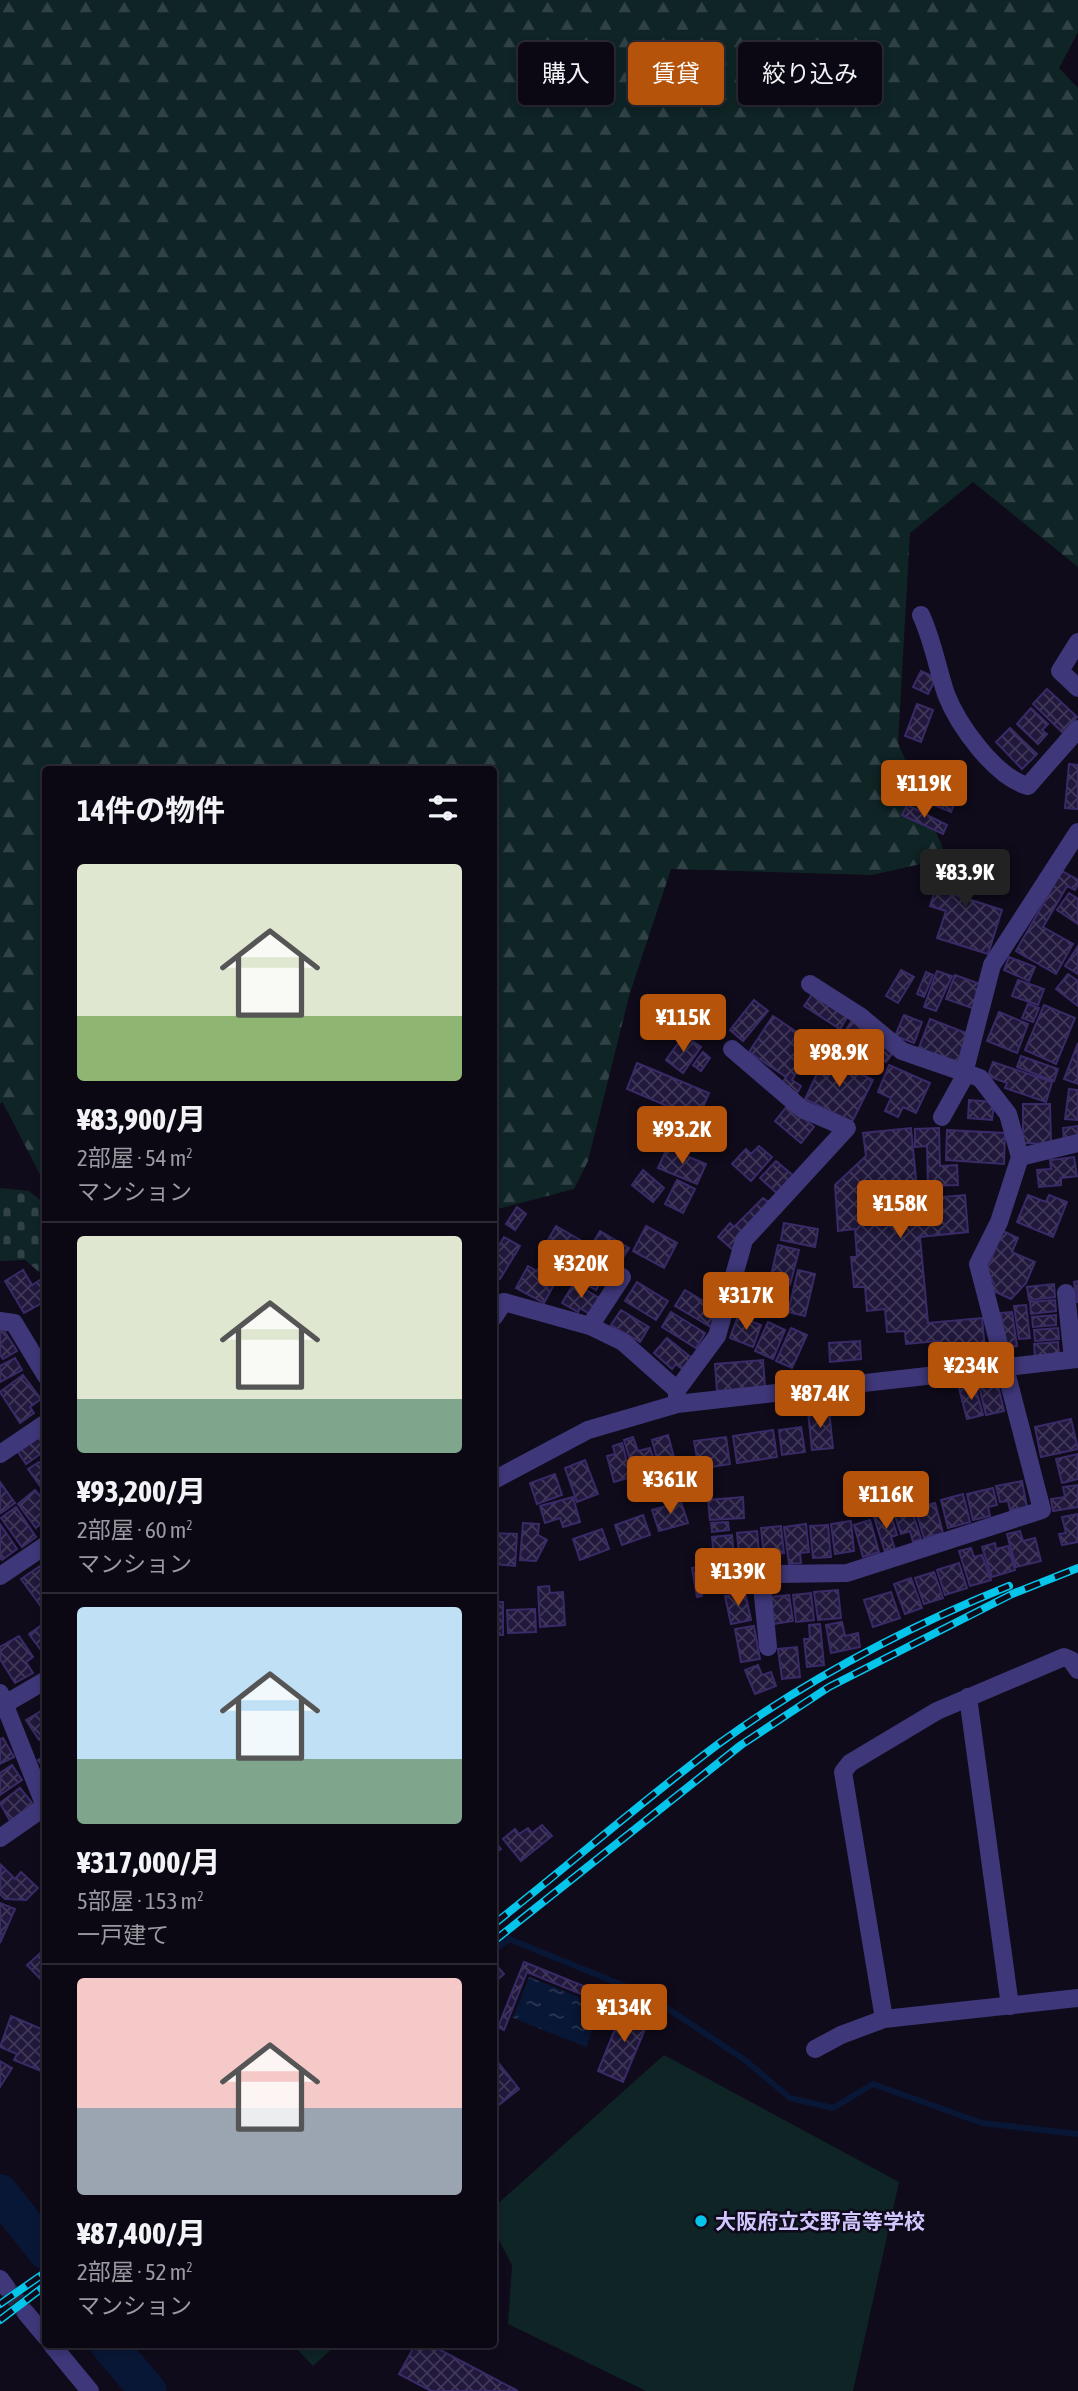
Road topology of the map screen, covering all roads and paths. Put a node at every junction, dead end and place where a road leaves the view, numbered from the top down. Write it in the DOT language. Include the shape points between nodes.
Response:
graph roads {
  1 [pos="921,615"];
  2 [pos="1078,642"];
  3 [pos="1078,688"];
  4 [pos="1078,729"];
  5 [pos="1078,832"];
  6 [pos="810,985"];
  7 [pos="732,1049"];
  8 [pos="964,1073"];
  9 [pos="942,1117"];
  10 [pos="1078,1143"];
  11 [pos="1020,1157"];
  12 [pos="622,1277"];
  13 [pos="1066,1293"];
  14 [pos="497,1312"];
  15 [pos="0,1321"];
  16 [pos="590,1326"];
  17 [pos="1075,1359"];
  18 [pos="1007,1368"];
  19 [pos="42,1369"];
  20 [pos="677,1397"];
  21 [pos="42,1426"];
  22 [pos="0,1454"];
  23 [pos="497,1477"];
  24 [pos="42,1548"];
  25 [pos="720,1575"];
  26 [pos="761,1575"];
  27 [pos="0,1576"];
  28 [pos="768,1647"];
  29 [pos="1078,1670"];
  30 [pos="42,1681"];
  31 [pos="968,1698"];
  32 [pos="1,1702"];
  33 [pos="42,1800"];
  34 [pos="42,1809"];
  35 [pos="0,1838"];
  36 [pos="1078,1998"];
  37 [pos="1010,2006"];
  38 [pos="884,2019"];
  39 [pos="815,2049"];
  40 [pos="26,2312"];
  41 [pos="42,2332"];
  42 [pos="54,2348"];
  43 [pos="90,2391"];
  1 -- 4 [label="street" via="959,721 987,757 1016,782 1028,786"];
  2 -- 3 [label="street" via="1059,671"];
  5 -- 8 [label="street" via="992,965"];
  6 -- 8 [label="street" via="860,1016 902,1051"];
  7 -- 20 [label="street" via="802,1109 846,1128 744,1240 717,1336"];
  8 -- 9 [label="street"];
  8 -- 11 [label="street" via="980,1078 1008,1114"];
  10 -- 11 [label="street"];
  11 -- 18 [label="street" via="999,1222 978,1264"];
  12 -- 16 [label="street"];
  13 -- 17 [label="street"];
  14 -- 16 [label="street" via="504,1302"];
  15 -- 19 [label="street" via="14,1323"];
  16 -- 20 [label="street" via="623,1342"];
  17 -- 18 [label="street"];
  18 -- 20 [label="street"];
  18 -- 26 [label="street" via="1042,1510 847,1573"];
  20 -- 23 [label="street" via="588,1430"];
  21 -- 22 [label="street"];
  24 -- 27 [label="street"];
  25 -- 26 [label="street"];
  26 -- 28 [label="street"];
  29 -- 31 [label="street" via="1064,1657"];
  30 -- 32 [label="street"];
  31 -- 37 [label="street"];
  31 -- 38 [label="street" via="850,1763 843,1772"];
  32 -- 33 [label="street"];
  34 -- 35 [label="street"];
  36 -- 37 [label="street"];
  37 -- 38 [label="street"];
  38 -- 39 [label="street"];
  40 -- 41 [label="street"];
  42 -- 43 [label="street"];
}
